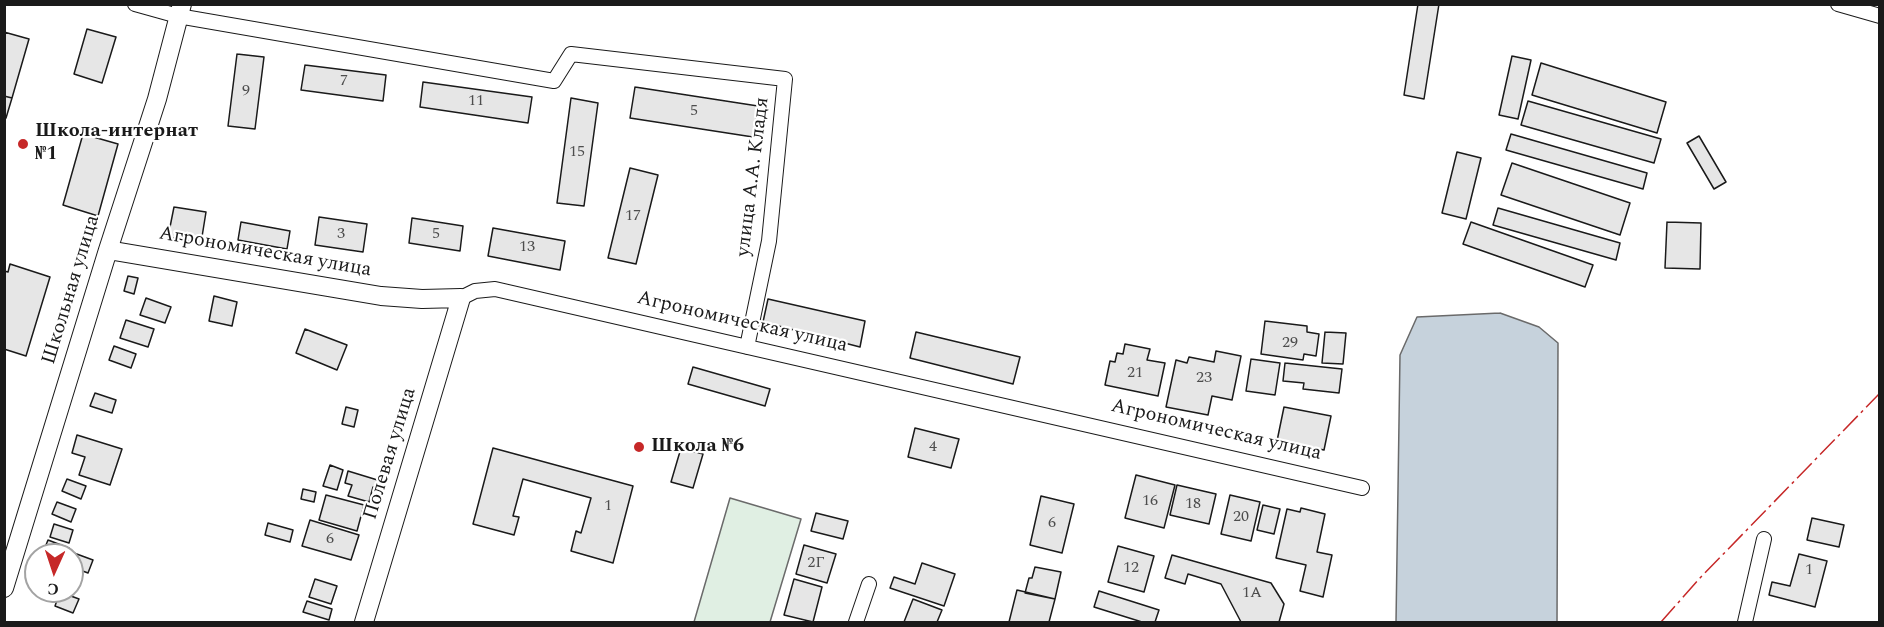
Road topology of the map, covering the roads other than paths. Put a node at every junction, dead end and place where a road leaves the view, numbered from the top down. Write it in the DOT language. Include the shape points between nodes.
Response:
graph roads {
  1 [pos="135,4"];
  2 [pos="1838,4"];
  3 [pos="180,10"];
  4 [pos="1880,16"];
  5 [pos="108,250"];
  6 [pos="460,298"];
  7 [pos="747,347"];
  8 [pos="1362,488"];
  9 [pos="1764,539"];
  10 [pos="869,584"];
  11 [pos="4,588"];
  12 [pos="364,622"];
  13 [pos="856,622"];
  14 [pos="1745,622"];
  1 -- 3 [label="street"];
  2 -- 4 [label="street"];
  3 -- 5 [label="street, Школьная улица"];
  3 -- 7 [label="street, улица А.А. Кладя" via="554,81 571,54 785,79 769,241"];
  5 -- 6 [label="street, Агрономическая улица" via="381,296"];
  5 -- 11 [label="street, Школьная улица"];
  6 -- 7 [label="street, Агрономическая улица" via="475,291 495,289"];
  6 -- 12 [label="street, Полевая улица"];
  7 -- 8 [label="street, Агрономическая улица"];
  9 -- 14 [label="street"];
  10 -- 13 [label="street"];
}
